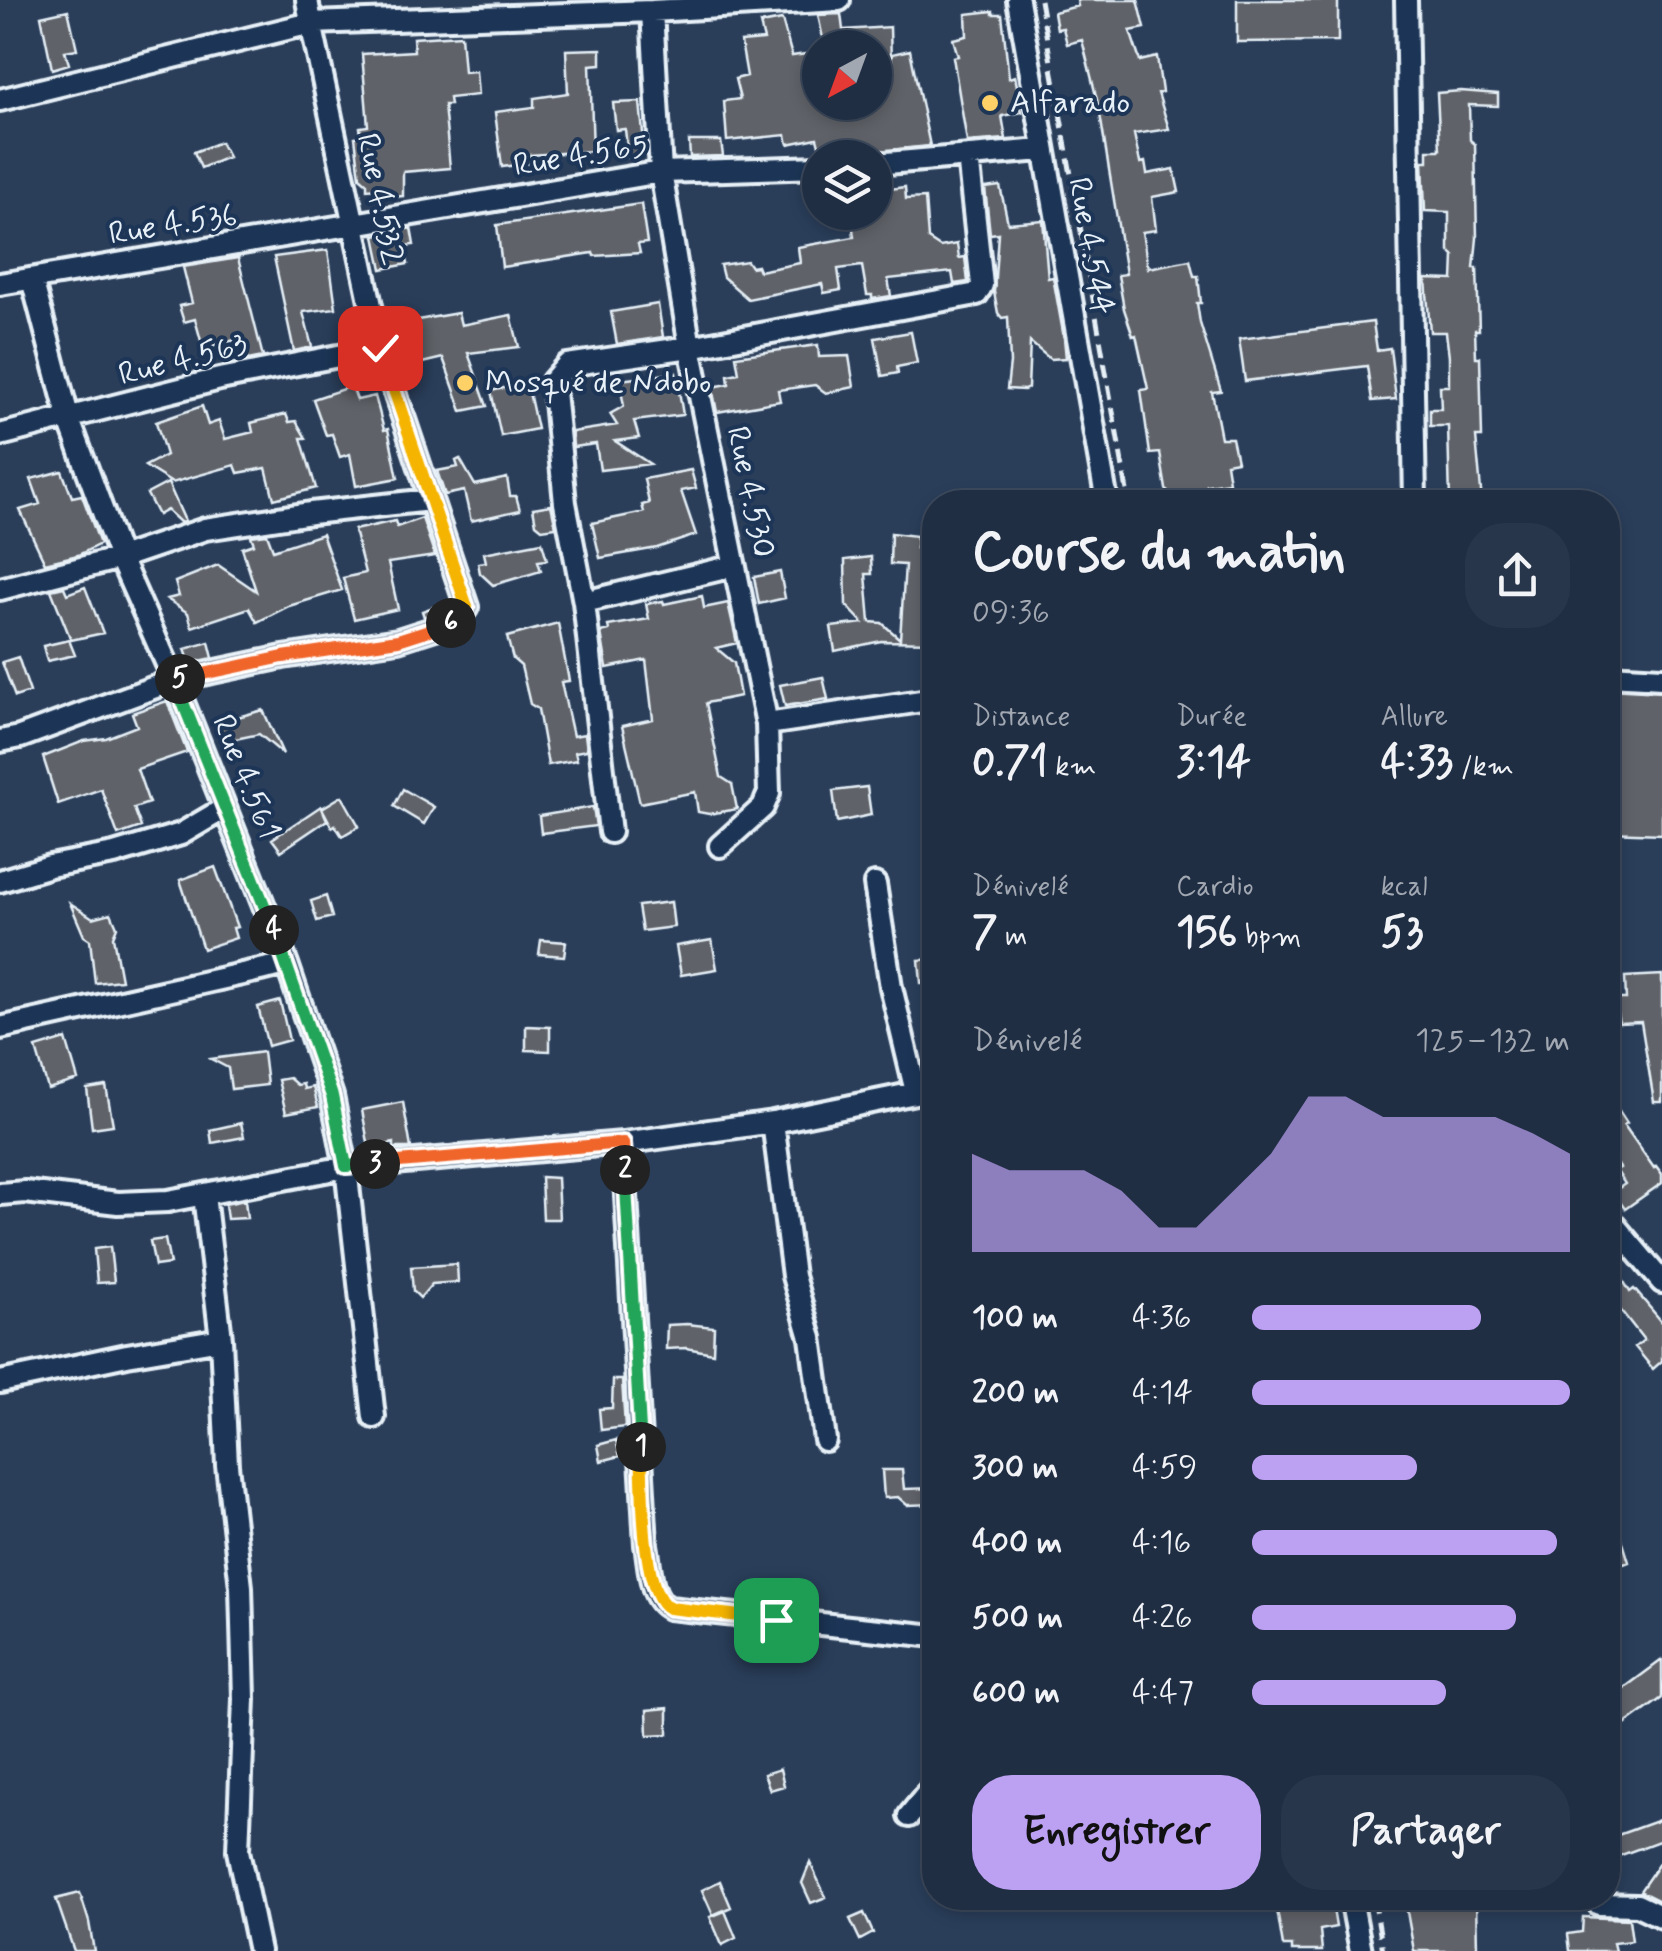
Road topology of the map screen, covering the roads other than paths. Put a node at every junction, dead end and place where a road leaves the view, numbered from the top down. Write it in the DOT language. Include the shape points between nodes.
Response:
graph roads {
  1 [pos="307,0"];
  2 [pos="839,0"];
  3 [pos="1018,0"];
  4 [pos="1406,0"];
  5 [pos="491,7"];
  6 [pos="652,12"];
  7 [pos="311,23"];
  8 [pos="0,100"];
  9 [pos="1042,150"];
  10 [pos="968,156"];
  11 [pos="892,163"];
  12 [pos="802,168"];
  13 [pos="662,172"];
  14 [pos="355,226"];
  15 [pos="32,279"];
  16 [pos="0,284"];
  17 [pos="690,347"];
  18 [pos="380,348"];
  19 [pos="68,420"];
  20 [pos="0,434"];
  21 [pos="1105,490"];
  22 [pos="1416,490"];
  23 [pos="430,500"];
  24 [pos="120,558"];
  25 [pos="734,566"];
  26 [pos="0,589"];
  27 [pos="584,602"];
  28 [pos="1620,676"];
  29 [pos="1662,678"];
  30 [pos="174,680"];
  31 [pos="922,701"];
  32 [pos="767,724"];
  33 [pos="0,741"];
  34 [pos="225,808"];
  35 [pos="610,832"];
  36 [pos="720,846"];
  37 [pos="0,881"];
  38 [pos="874,884"];
  39 [pos="287,964"];
  40 [pos="0,1028"];
  41 [pos="922,1081"];
  42 [pos="922,1091"];
  43 [pos="772,1122"];
  44 [pos="623,1143"];
  45 [pos="346,1166"];
  46 [pos="0,1194"];
  47 [pos="204,1195"];
  48 [pos="1620,1232"];
  49 [pos="1662,1282"];
  50 [pos="221,1339"];
  51 [pos="0,1382"];
  52 [pos="374,1418"];
  53 [pos="826,1440"];
  54 [pos="922,1635"];
  55 [pos="922,1800"];
  56 [pos="909,1816"];
  57 [pos="1620,1905"];
  58 [pos="1353,1910"];
  59 [pos="1662,1918"];
  60 [pos="259,1951"];
  61 [pos="1360,1951"];
  1 -- 7 [label="street, Rue 4.532"];
  2 -- 6 [label="street"];
  3 -- 9 [label="street, Rue 4.544"];
  4 -- 22 [label="street"];
  5 -- 6 [label="street"];
  5 -- 7 [label="street"];
  6 -- 13 [label="street, Rue 4.530"];
  7 -- 8 [label="street"];
  7 -- 14 [label="street, Rue 4.532"];
  9 -- 10 [label="street"];
  9 -- 21 [label="street, Rue 4.544"];
  10 -- 11 [label="street"];
  10 -- 17 [label="street" via="982,286 977,294"];
  12 -- 13 [label="street, Rue 4.565"];
  13 -- 14 [label="street, Rue 4.565"];
  13 -- 17 [label="street, Rue 4.530"];
  14 -- 15 [label="street, Rue 4.536"];
  14 -- 18 [label="street, Rue 4.532"];
  15 -- 16 [label="street, Rue 4.536"];
  15 -- 19 [label="street, Rue 4.561"];
  17 -- 25 [label="street, Rue 4.530"];
  17 -- 27 [label="street" via="567,365 553,382 565,503"];
  18 -- 19 [label="street, Rue 4.563" via="220,379"];
  18 -- 23 [label="street, Rue 4.532"];
  19 -- 20 [label="street, Rue 4.563"];
  19 -- 24 [label="street, Rue 4.561"];
  23 -- 24 [label="street" via="205,529"];
  23 -- 30 [label="street, Rue 4.532" via="467,607 457,621 398,640"];
  24 -- 26 [label="street"];
  24 -- 30 [label="street, Rue 4.561"];
  25 -- 27 [label="street"];
  25 -- 32 [label="street, Rue 4.530"];
  27 -- 35 [label="street"];
  28 -- 29 [label="street"];
  30 -- 33 [label="street"];
  30 -- 34 [label="street, Rue 4.561"];
  31 -- 32 [label="street"];
  32 -- 36 [label="street, Rue 4.530" via="769,793 763,807"];
  34 -- 37 [label="street" via="181,834"];
  34 -- 39 [label="street, Rue 4.561"];
  38 -- 41 [label="street" via="891,988"];
  39 -- 40 [label="street"];
  39 -- 45 [label="street, Rue 4.561" via="332,1096"];
  42 -- 43 [label="street"];
  43 -- 44 [label="street"];
  43 -- 53 [label="street" via="793,1276"];
  44 -- 45 [label="street"];
  44 -- 54 [label="street" via="646,1545 656,1596 669,1608"];
  45 -- 47 [label="street"];
  45 -- 52 [label="street, Rue 4.561"];
  46 -- 47 [label="street" via="118,1203"];
  47 -- 50 [label="street"];
  48 -- 49 [label="street"];
  50 -- 51 [label="street"];
  50 -- 60 [label="street" via="242,1587 238,1851"];
  55 -- 56 [label="street"];
  57 -- 59 [label="street"];
  58 -- 61 [label="street"];
}
